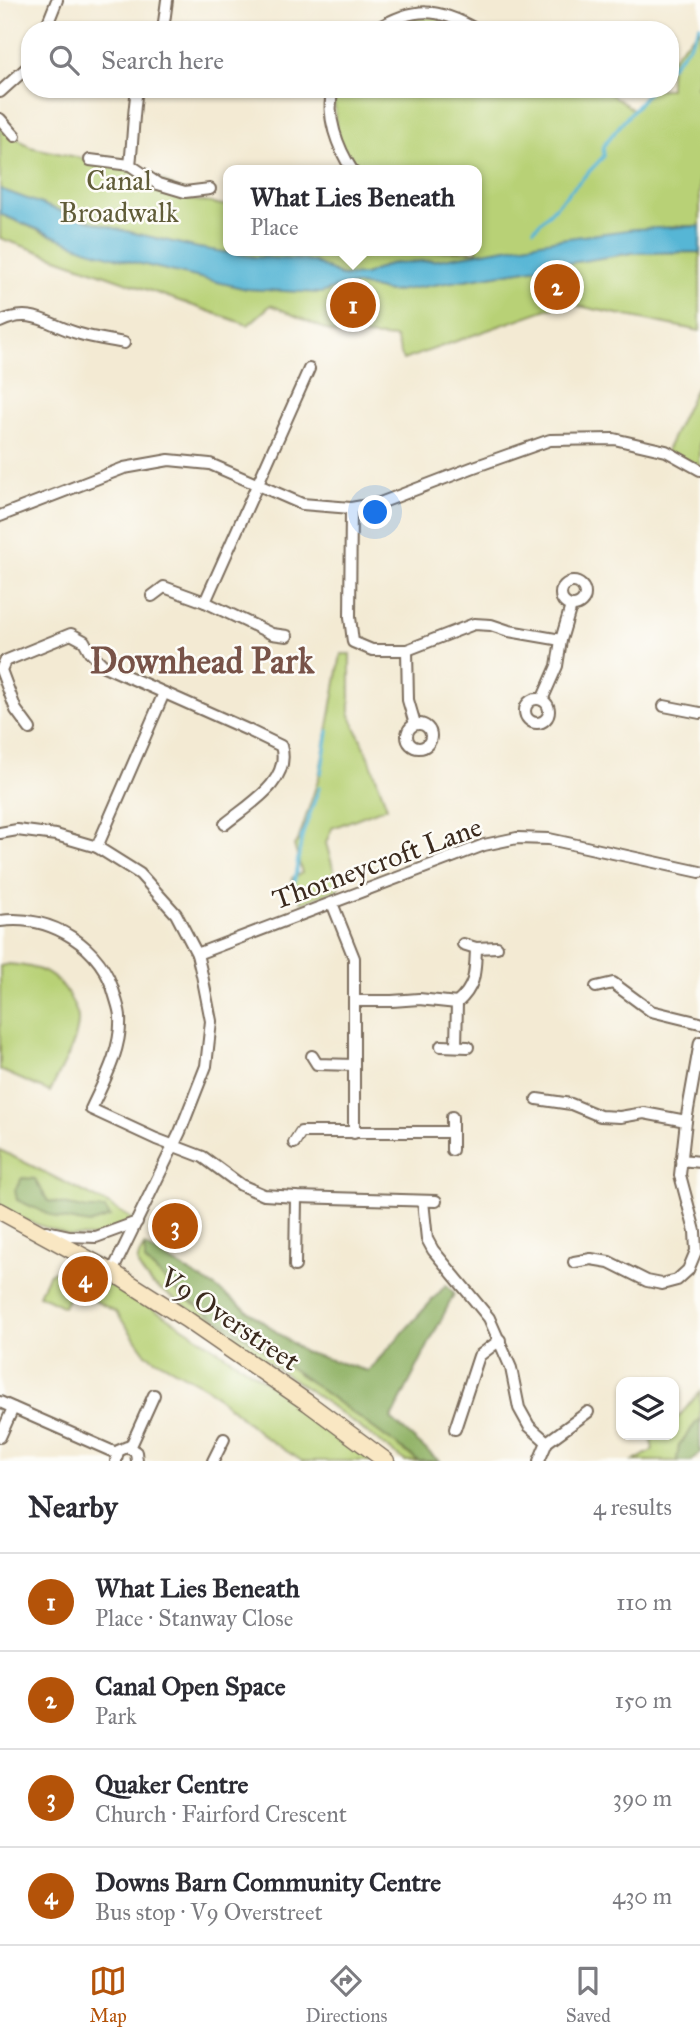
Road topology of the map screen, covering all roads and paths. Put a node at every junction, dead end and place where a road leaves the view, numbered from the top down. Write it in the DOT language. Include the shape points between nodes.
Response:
graph roads {
  1 [pos="57,0"];
  2 [pos="167,0"];
  3 [pos="424,5"];
  4 [pos="49,21"];
  5 [pos="164,21"];
  6 [pos="390,21"];
  7 [pos="461,21"];
  8 [pos="21,73"];
  9 [pos="0,92"];
  10 [pos="135,98"];
  11 [pos="331,98"];
  12 [pos="0,119"];
  13 [pos="15,136"];
  14 [pos="90,160"];
  15 [pos="130,165"];
  16 [pos="349,165"];
  17 [pos="210,189"];
  18 [pos="0,321"];
  19 [pos="124,343"];
  20 [pos="309,369"];
  21 [pos="700,470"];
  22 [pos="258,485"];
  23 [pos="351,508"];
  24 [pos="0,516"];
  25 [pos="152,596"];
  26 [pos="205,602"];
  27 [pos="570,606"];
  28 [pos="287,636"];
  29 [pos="561,640"];
  30 [pos="407,650"];
  31 [pos="164,693"];
  32 [pos="542,700"];
  33 [pos="664,706"];
  34 [pos="700,713"];
  35 [pos="415,724"];
  36 [pos="30,729"];
  37 [pos="225,824"];
  38 [pos="0,832"];
  39 [pos="97,847"];
  40 [pos="700,872"];
  41 [pos="332,903"];
  42 [pos="0,921"];
  43 [pos="463,944"];
  44 [pos="497,947"];
  45 [pos="475,948"];
  46 [pos="197,954"];
  47 [pos="596,987"];
  48 [pos="354,1000"];
  49 [pos="457,1003"];
  50 [pos="700,1023"];
  51 [pos="700,1042"];
  52 [pos="441,1046"];
  53 [pos="312,1056"];
  54 [pos="354,1065"];
  55 [pos="537,1099"];
  56 [pos="452,1117"];
  57 [pos="686,1121"];
  58 [pos="452,1132"];
  59 [pos="354,1133"];
  60 [pos="294,1143"];
  61 [pos="173,1146"];
  62 [pos="452,1150"];
  63 [pos="681,1160"];
  64 [pos="700,1162"];
  65 [pos="296,1197"];
  66 [pos="423,1201"];
  67 [pos="436,1201"];
  68 [pos="0,1211"];
  69 [pos="0,1219"];
  70 [pos="137,1222"];
  71 [pos="29,1226"];
  72 [pos="574,1262"];
  73 [pos="295,1266"];
  74 [pos="112,1272"];
  75 [pos="500,1340"];
  76 [pos="154,1395"];
  77 [pos="0,1402"];
  78 [pos="13,1408"];
  79 [pos="587,1412"];
  80 [pos="455,1429"];
  81 [pos="0,1437"];
  82 [pos="224,1439"];
  83 [pos="547,1442"];
  84 [pos="130,1448"];
  85 [pos="116,1457"];
  86 [pos="137,1461"];
  87 [pos="213,1461"];
  88 [pos="386,1461"];
  89 [pos="539,1461"];
  1 -- 4 [label="street"];
  2 -- 5 [label="street"];
  3 -- 6 [label="street"];
  3 -- 7 [label="street"];
  8 -- 9 [label="street"];
  10 -- 15 [label="street"];
  11 -- 16 [label="street" via="338,146"];
  12 -- 13 [label="street"];
  14 -- 15 [label="street"];
  15 -- 17 [label="street" via="158,184 185,192"];
  18 -- 19 [label="street" via="13,315 36,316 77,334"];
  20 -- 22 [label="street"];
  21 -- 23 [label="street" via="666,451 614,439 550,440 380,503"];
  22 -- 23 [label="street" via="302,504"];
  22 -- 24 [label="street" via="210,464 169,460 124,468"];
  22 -- 26 [label="street"];
  23 -- 30 [label="street" via="354,642 372,650"];
  25 -- 26 [label="street" via="164,587"];
  26 -- 28 [label="street" via="272,634"];
  27 -- 29 [label="street"];
  29 -- 30 [label="street" via="474,624"];
  29 -- 32 [label="street" via="557,666"];
  30 -- 35 [label="street" via="408,700"];
  31 -- 36 [label="street" via="104,666 84,641 71,634 5,661 1,670 16,710"];
  31 -- 37 [label="street" via="281,746 284,757 275,780"];
  31 -- 39 [label="street"];
  33 -- 34 [label="street"];
  38 -- 39 [label="street" via="56,835"];
  39 -- 46 [label="street" via="140,874 176,914"];
  40 -- 41 [label="street, Thorneycroft Lane" via="581,844 517,838 484,845"];
  41 -- 46 [label="street, Thorneycroft Lane"];
  41 -- 48 [label="street" via="354,958"];
  42 -- 61 [label="street" via="31,920 58,930 82,943 101,963 113,986 120,1017 111,1064 91,1109"];
  43 -- 45 [label="street"];
  44 -- 45 [label="street"];
  45 -- 49 [label="street" via="475,975 469,993"];
  46 -- 61 [label="street" via="211,1021 206,1066"];
  47 -- 50 [label="street" via="613,984 651,1011"];
  48 -- 49 [label="street"];
  48 -- 54 [label="street"];
  49 -- 52 [label="street" via="462,1046"];
  51 -- 57 [label="street"];
  53 -- 54 [label="street" via="317,1064"];
  54 -- 59 [label="street"];
  55 -- 57 [label="street" via="572,1104 600,1116 644,1113"];
  56 -- 58 [label="street"];
  57 -- 63 [label="street"];
  58 -- 59 [label="street"];
  58 -- 62 [label="street"];
  59 -- 60 [label="street" via="301,1132"];
  61 -- 65 [label="street" via="203,1157 241,1185 264,1195"];
  61 -- 70 [label="street"];
  63 -- 64 [label="street"];
  63 -- 72 [label="street" via="681,1186 695,1231 696,1251 688,1270 677,1280 662,1284 609,1262"];
  65 -- 66 [label="street"];
  65 -- 73 [label="street"];
  66 -- 67 [label="street"];
  66 -- 75 [label="street" via="433,1250 489,1318"];
  68 -- 71 [label="street, V9 Overstreet"];
  69 -- 71 [label="street"];
  70 -- 71 [label="street" via="96,1237"];
  70 -- 74 [label="street"];
  71 -- 74 [label="street, V9 Overstreet"];
  74 -- 88 [label="street, V9 Overstreet" via="198,1327"];
  75 -- 80 [label="street" via="479,1356"];
  75 -- 83 [label="street" via="519,1408 529,1426"];
  76 -- 84 [label="street"];
  77 -- 78 [label="street"];
  78 -- 81 [label="street"];
  78 -- 85 [label="street"];
  79 -- 83 [label="street"];
  82 -- 87 [label="street"];
  83 -- 89 [label="street"];
  84 -- 85 [label="street" via="124,1447"];
  84 -- 86 [label="street"];
}
